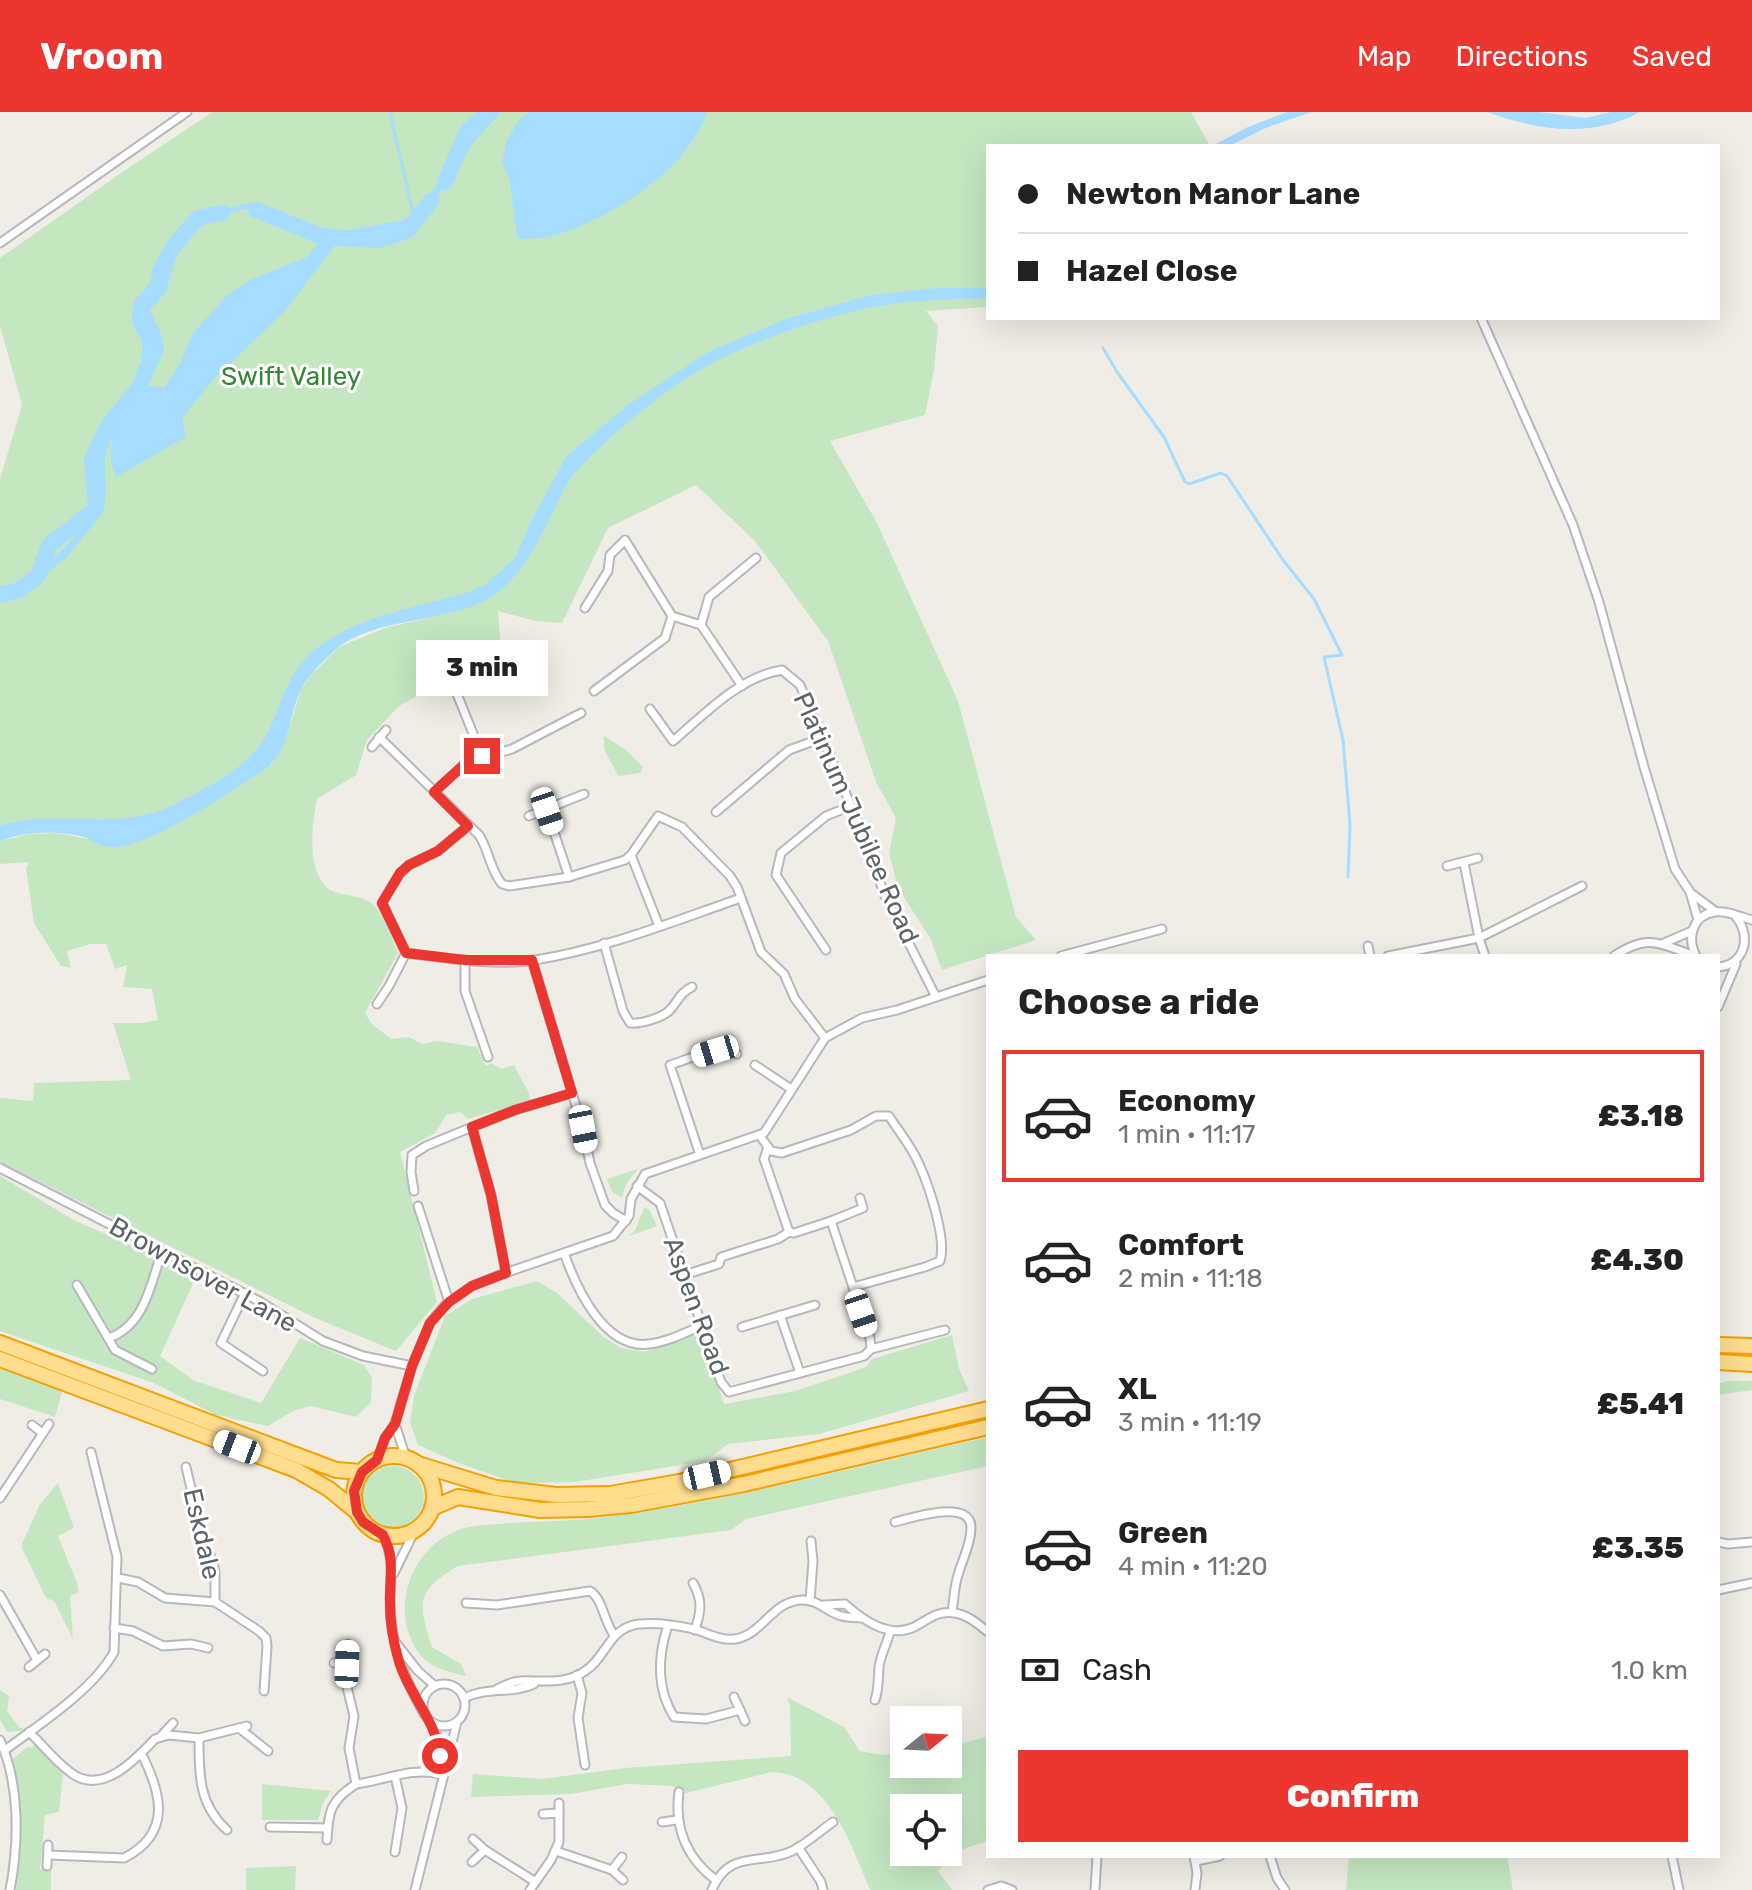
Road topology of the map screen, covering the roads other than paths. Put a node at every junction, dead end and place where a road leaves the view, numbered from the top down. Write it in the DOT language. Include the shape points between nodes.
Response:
graph roads {
  1 [pos="187,112"];
  2 [pos="0,243"];
  3 [pos="1482,320"];
  4 [pos="756,558"];
  5 [pos="585,608"];
  6 [pos="672,616"];
  7 [pos="701,625"];
  8 [pos="464,678"];
  9 [pos="453,684"];
  10 [pos="742,686"];
  11 [pos="441,690"];
  12 [pos="594,691"];
  13 [pos="650,709"];
  14 [pos="581,713"];
  15 [pos="386,730"];
  16 [pos="379,737"];
  17 [pos="822,738"];
  18 [pos="372,747"];
  19 [pos="482,756"];
  20 [pos="434,792"];
  21 [pos="584,794"];
  22 [pos="851,806"];
  23 [pos="547,811"];
  24 [pos="716,812"];
  25 [pos="529,816"];
  26 [pos="468,826"];
  27 [pos="631,855"];
  28 [pos="1478,858"];
  29 [pos="1464,863"];
  30 [pos="1447,866"];
  31 [pos="569,877"];
  32 [pos="1582,886"];
  33 [pos="1690,892"];
  34 [pos="741,898"];
  35 [pos="1715,911"];
  36 [pos="1734,915"];
  37 [pos="1698,920"];
  38 [pos="1752,920"];
  39 [pos="659,926"];
  40 [pos="1162,929"];
  41 [pos="1692,931"];
  42 [pos="1479,938"];
  43 [pos="604,943"];
  44 [pos="1664,943"];
  45 [pos="1749,943"];
  46 [pos="1368,946"];
  47 [pos="826,950"];
  48 [pos="406,953"];
  49 [pos="1068,954"];
  50 [pos="1370,954"];
  51 [pos="1398,954"];
  52 [pos="1484,954"];
  53 [pos="1617,954"];
  54 [pos="1690,954"];
  55 [pos="1695,954"];
  56 [pos="465,960"];
  57 [pos="532,960"];
  58 [pos="1737,962"];
  59 [pos="1720,966"];
  60 [pos="986,981"];
  61 [pos="692,987"];
  62 [pos="936,997"];
  63 [pos="1720,1002"];
  64 [pos="377,1004"];
  65 [pos="825,1038"];
  66 [pos="737,1054"];
  67 [pos="488,1057"];
  68 [pos="755,1065"];
  69 [pos="791,1089"];
  70 [pos="572,1093"];
  71 [pos="472,1127"];
  72 [pos="760,1136"];
  73 [pos="768,1147"];
  74 [pos="700,1155"];
  75 [pos="0,1168"];
  76 [pos="637,1186"];
  77 [pos="414,1191"];
  78 [pos="860,1198"];
  79 [pos="418,1206"];
  80 [pos="626,1221"];
  81 [pos="831,1221"];
  82 [pos="789,1232"];
  83 [pos="162,1251"];
  84 [pos="564,1253"];
  85 [pos="506,1273"];
  86 [pos="684,1275"];
  87 [pos="77,1285"];
  88 [pos="853,1287"];
  89 [pos="245,1293"];
  90 [pos="449,1302"];
  91 [pos="815,1305"];
  92 [pos="780,1315"];
  93 [pos="703,1325"];
  94 [pos="742,1327"];
  95 [pos="945,1330"];
  96 [pos="109,1338"];
  97 [pos="0,1343"];
  98 [pos="1720,1345"];
  99 [pos="1752,1346"];
  100 [pos="871,1349"];
  101 [pos="0,1359"];
  102 [pos="1720,1362"];
  103 [pos="1752,1364"];
  104 [pos="412,1366"];
  105 [pos="152,1369"];
  106 [pos="263,1371"];
  107 [pos="800,1373"];
  108 [pos="986,1409"];
  109 [pos="49,1424"];
  110 [pos="395,1424"];
  111 [pos="32,1425"];
  112 [pos="986,1427"];
  113 [pos="41,1432"];
  114 [pos="91,1452"];
  115 [pos="377,1460"];
  116 [pos="412,1461"];
  117 [pos="186,1467"];
  118 [pos="362,1472"];
  119 [pos="0,1498"];
  120 [pos="432,1508"];
  121 [pos="357,1512"];
  122 [pos="895,1522"];
  123 [pos="415,1530"];
  124 [pos="383,1535"];
  125 [pos="811,1541"];
  126 [pos="1720,1542"];
  127 [pos="1752,1542"];
  128 [pos="393,1575"];
  129 [pos="118,1578"];
  130 [pos="693,1583"];
  131 [pos="1752,1583"];
  132 [pos="1720,1590"];
  133 [pos="0,1595"];
  134 [pos="810,1601"];
  135 [pos="215,1602"];
  136 [pos="466,1603"];
  137 [pos="952,1612"];
  138 [pos="668,1625"];
  139 [pos="114,1628"];
  140 [pos="695,1630"];
  141 [pos="986,1630"];
  142 [pos="890,1631"];
  143 [pos="614,1635"];
  144 [pos="396,1642"];
  145 [pos="348,1644"];
  146 [pos="208,1648"];
  147 [pos="45,1654"];
  148 [pos="37,1660"];
  149 [pos="334,1663"];
  150 [pos="347,1664"];
  151 [pos="29,1667"];
  152 [pos="577,1675"];
  153 [pos="435,1686"];
  154 [pos="264,1691"];
  155 [pos="734,1697"];
  156 [pos="464,1698"];
  157 [pos="875,1700"];
  158 [pos="740,1710"];
  159 [pos="427,1718"];
  160 [pos="745,1721"];
  161 [pos="457,1722"];
  162 [pos="173,1723"];
  163 [pos="29,1732"];
  164 [pos="159,1737"];
  165 [pos="199,1738"];
  166 [pos="0,1740"];
  167 [pos="5,1750"];
  168 [pos="268,1751"];
  169 [pos="141,1753"];
  170 [pos="585,1765"];
  171 [pos="442,1774"];
  172 [pos="395,1776"];
  173 [pos="356,1784"];
  174 [pos="679,1792"];
  175 [pos="559,1803"];
  176 [pos="559,1813"];
  177 [pos="543,1814"];
  178 [pos="677,1820"];
  179 [pos="662,1822"];
  180 [pos="833,1822"];
  181 [pos="219,1823"];
  182 [pos="270,1827"];
  183 [pos="328,1828"];
  184 [pos="227,1830"];
  185 [pos="211,1831"];
  186 [pos="473,1839"];
  187 [pos="327,1840"];
  188 [pos="48,1845"];
  189 [pos="798,1847"];
  190 [pos="485,1850"];
  191 [pos="556,1851"];
  192 [pos="395,1852"];
  193 [pos="48,1855"];
  194 [pos="622,1857"];
  195 [pos="1097,1858"];
  196 [pos="1271,1858"];
  197 [pos="1672,1858"];
  198 [pos="1195,1859"];
  199 [pos="472,1862"];
  200 [pos="47,1866"];
  201 [pos="612,1870"];
  202 [pos="623,1880"];
  203 [pos="716,1880"];
  204 [pos="534,1881"];
  205 [pos="0,1883"];
  206 [pos="10,1887"];
  207 [pos="415,1890"];
  208 [pos="530,1890"];
  209 [pos="712,1890"];
  210 [pos="823,1890"];
  211 [pos="988,1890"];
  212 [pos="1012,1890"];
  213 [pos="1095,1890"];
  214 [pos="1195,1890"];
  215 [pos="1285,1890"];
  216 [pos="1679,1890"];
  1 -- 2 [label="street"];
  3 -- 33 [label="street" via="1573,525 1675,869"];
  4 -- 7 [label="street" via="709,597"];
  5 -- 6 [label="street" via="608,571 610,555 625,540"];
  6 -- 7 [label="street"];
  6 -- 12 [label="street" via="665,638"];
  7 -- 10 [label="street"];
  8 -- 9 [label="street"];
  9 -- 11 [label="street"];
  9 -- 19 [label="street"];
  10 -- 13 [label="street, Platinum Jubilee Road" via="673,741"];
  10 -- 17 [label="street, Platinum Jubilee Road" via="766,672 782,670 800,685"];
  14 -- 19 [label="street" via="512,749"];
  15 -- 16 [label="street"];
  16 -- 18 [label="street"];
  16 -- 20 [label="street"];
  17 -- 22 [label="street, Platinum Jubilee Road"];
  17 -- 24 [label="street" via="789,750"];
  19 -- 20 [label="street" via="468,761"];
  20 -- 26 [label="street"];
  21 -- 23 [label="street"];
  22 -- 47 [label="street" via="826,816 781,853 776,875"];
  22 -- 62 [label="street, Platinum Jubilee Road" via="885,896"];
  23 -- 25 [label="street"];
  23 -- 31 [label="street"];
  26 -- 31 [label="street" via="487,846 502,884"];
  26 -- 48 [label="street" via="400,873 382,903"];
  27 -- 31 [label="street"];
  27 -- 34 [label="street" via="658,816 698,842 730,876"];
  27 -- 39 [label="street"];
  28 -- 29 [label="street"];
  29 -- 30 [label="street"];
  29 -- 42 [label="street"];
  32 -- 42 [label="street"];
  33 -- 35 [label="street"];
  33 -- 37 [label="street"];
  34 -- 39 [label="street"];
  34 -- 65 [label="street" via="761,952 784,974 795,999"];
  35 -- 36 [label="street"];
  35 -- 37 [label="street"];
  36 -- 38 [label="street"];
  36 -- 45 [label="street"];
  37 -- 41 [label="street"];
  39 -- 43 [label="street"];
  40 -- 49 [label="street"];
  41 -- 44 [label="street"];
  41 -- 55 [label="street"];
  42 -- 51 [label="street"];
  42 -- 52 [label="street"];
  43 -- 57 [label="street"];
  43 -- 61 [label="street" via="630,1023 666,1013"];
  44 -- 53 [label="street" via="1648,942"];
  44 -- 54 [label="street"];
  45 -- 58 [label="street"];
  46 -- 50 [label="street"];
  48 -- 56 [label="street"];
  48 -- 64 [label="street"];
  56 -- 57 [label="street"];
  56 -- 67 [label="street" via="465,991"];
  57 -- 70 [label="street"];
  58 -- 59 [label="street"];
  58 -- 63 [label="street"];
  60 -- 62 [label="street"];
  62 -- 65 [label="street" via="862,1018"];
  65 -- 69 [label="street"];
  66 -- 74 [label="street" via="715,1051 670,1065"];
  68 -- 69 [label="street"];
  69 -- 72 [label="street"];
  70 -- 71 [label="street"];
  70 -- 80 [label="street" via="605,1205"];
  71 -- 77 [label="street" via="412,1155"];
  71 -- 85 [label="street"];
  72 -- 73 [label="street"];
  72 -- 74 [label="street"];
  73 -- 82 [label="street" via="764,1159"];
  73 -- 88 [label="street" via="782,1153 883,1115 889,1116 919,1163 943,1250 940,1261"];
  74 -- 76 [label="street" via="645,1174"];
  75 -- 83 [label="street, Brownsover Lane"];
  76 -- 80 [label="street"];
  76 -- 86 [label="street, Aspen Road" via="660,1203"];
  78 -- 81 [label="street" via="863,1208"];
  79 -- 90 [label="street"];
  80 -- 84 [label="street" via="613,1236"];
  81 -- 82 [label="street"];
  81 -- 88 [label="street"];
  82 -- 86 [label="street"];
  83 -- 89 [label="street, Brownsover Lane"];
  83 -- 96 [label="street" via="141,1312"];
  84 -- 85 [label="street"];
  84 -- 93 [label="street" via="586,1300 620,1337 647,1345"];
  85 -- 90 [label="street"];
  86 -- 93 [label="street, Aspen Road"];
  87 -- 96 [label="street"];
  88 -- 100 [label="street"];
  89 -- 104 [label="street, Brownsover Lane" via="323,1341"];
  89 -- 106 [label="street" via="221,1343"];
  90 -- 104 [label="street" via="430,1323"];
  91 -- 92 [label="street"];
  92 -- 94 [label="street"];
  92 -- 107 [label="street"];
  93 -- 107 [label="street, Aspen Road" via="729,1392"];
  95 -- 100 [label="street, Aspen Road"];
  96 -- 105 [label="street" via="115,1350"];
  97 -- 118 [label="highway" via="336,1470"];
  98 -- 99 [label="highway"];
  100 -- 107 [label="street, Aspen Road" via="864,1356"];
  101 -- 121 [label="highway" via="296,1470"];
  102 -- 103 [label="highway"];
  104 -- 110 [label="street"];
  108 -- 116 [label="highway" via="610,1494 496,1488"];
  109 -- 113 [label="street"];
  110 -- 115 [label="street"];
  110 -- 116 [label="street"];
  111 -- 113 [label="street"];
  112 -- 120 [label="highway" via="631,1505 540,1510 458,1497"];
  113 -- 119 [label="street"];
  114 -- 129 [label="street"];
  115 -- 116 [label="highway" via="396,1456"];
  115 -- 118 [label="highway"];
  116 -- 120 [label="highway" via="432,1484"];
  117 -- 135 [label="street, Eskdale" via="213,1561"];
  118 -- 121 [label="highway" via="354,1491"];
  120 -- 123 [label="highway"];
  121 -- 124 [label="highway"];
  122 -- 137 [label="street" via="934,1511 970,1520"];
  123 -- 124 [label="highway"];
  123 -- 128 [label="street"];
  124 -- 128 [label="street"];
  125 -- 134 [label="street"];
  126 -- 127 [label="street"];
  128 -- 144 [label="street" via="390,1598"];
  129 -- 135 [label="street" via="138,1582 165,1598"];
  129 -- 139 [label="street"];
  130 -- 140 [label="street" via="701,1598"];
  131 -- 132 [label="street"];
  133 -- 148 [label="street"];
  134 -- 140 [label="street" via="784,1605 738,1639"];
  134 -- 142 [label="street" via="845,1604"];
  135 -- 154 [label="street" via="266,1638"];
  136 -- 143 [label="street" via="497,1605 593,1592"];
  137 -- 141 [label="street"];
  137 -- 142 [label="street"];
  138 -- 140 [label="street"];
  138 -- 143 [label="street" via="634,1625"];
  138 -- 158 [label="street" via="659,1670 674,1717 706,1719"];
  139 -- 146 [label="street" via="163,1646"];
  139 -- 163 [label="street" via="114,1652 108,1663"];
  142 -- 157 [label="street"];
  143 -- 152 [label="street" via="597,1661"];
  144 -- 153 [label="street"];
  144 -- 159 [label="street" via="406,1681"];
  145 -- 150 [label="street"];
  147 -- 148 [label="street"];
  148 -- 151 [label="street"];
  149 -- 150 [label="street"];
  150 -- 173 [label="street" via="354,1716 349,1748"];
  152 -- 156 [label="street" via="520,1691 483,1690"];
  152 -- 170 [label="street"];
  153 -- 156 [label="street" via="452,1685"];
  153 -- 159 [label="street" via="424,1698"];
  155 -- 158 [label="street"];
  156 -- 161 [label="street" via="465,1709"];
  158 -- 160 [label="street"];
  159 -- 161 [label="street" via="438,1726"];
  159 -- 171 [label="street" via="438,1737"];
  161 -- 171 [label="street"];
  162 -- 164 [label="street"];
  163 -- 167 [label="street"];
  163 -- 169 [label="street" via="79,1778 107,1778"];
  164 -- 165 [label="street"];
  164 -- 169 [label="street"];
  165 -- 168 [label="street" via="243,1727"];
  165 -- 181 [label="street" via="199,1781"];
  166 -- 167 [label="street"];
  167 -- 206 [label="street" via="16,1805"];
  169 -- 193 [label="street" via="151,1772 159,1818 150,1835 124,1858"];
  171 -- 172 [label="street" via="414,1770"];
  171 -- 207 [label="street"];
  172 -- 173 [label="street"];
  172 -- 192 [label="street" via="402,1808"];
  173 -- 183 [label="street" via="338,1796"];
  174 -- 178 [label="street"];
  175 -- 176 [label="street"];
  176 -- 177 [label="street"];
  176 -- 191 [label="street"];
  178 -- 179 [label="street"];
  178 -- 203 [label="street" via="697,1864"];
  180 -- 189 [label="street"];
  181 -- 184 [label="street"];
  181 -- 185 [label="street"];
  182 -- 183 [label="street"];
  183 -- 187 [label="street"];
  186 -- 190 [label="street"];
  188 -- 193 [label="street"];
  189 -- 203 [label="street" via="740,1861"];
  189 -- 210 [label="street"];
  190 -- 199 [label="street"];
  190 -- 204 [label="street"];
  191 -- 201 [label="street"];
  191 -- 204 [label="street"];
  193 -- 200 [label="street"];
  194 -- 201 [label="street"];
  195 -- 213 [label="street"];
  196 -- 215 [label="street"];
  197 -- 216 [label="street"];
  198 -- 214 [label="street"];
  201 -- 202 [label="street"];
  203 -- 209 [label="street"];
  204 -- 208 [label="street"];
  205 -- 206 [label="street"];
  211 -- 212 [label="street"];
}
